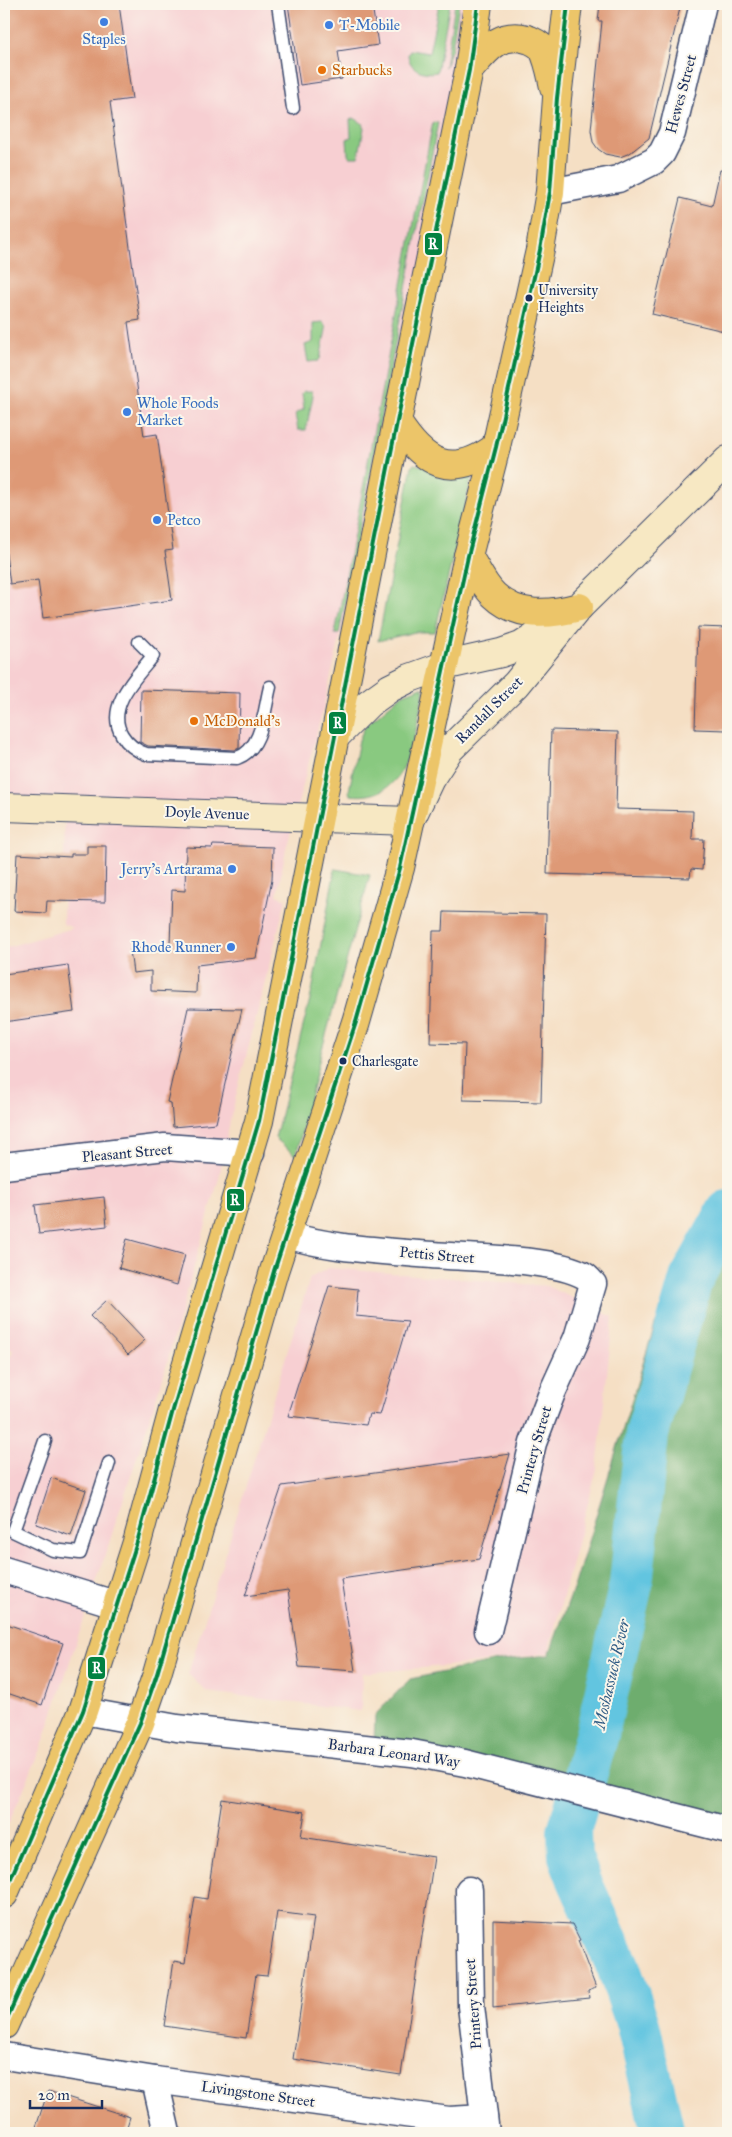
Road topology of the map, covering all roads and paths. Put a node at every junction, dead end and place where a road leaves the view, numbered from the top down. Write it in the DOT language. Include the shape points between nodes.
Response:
graph roads {
  1 [pos="278,4"];
  2 [pos="478,4"];
  3 [pos="568,4"];
  4 [pos="703,4"];
  5 [pos="469,70"];
  6 [pos="557,98"];
  7 [pos="293,108"];
  8 [pos="550,192"];
  9 [pos="397,422"];
  10 [pos="496,447"];
  11 [pos="728,460"];
  12 [pos="468,556"];
  13 [pos="579,607"];
  14 [pos="139,642"];
  15 [pos="443,666"];
  16 [pos="270,686"];
  17 [pos="336,736"];
  18 [pos="4,807"];
  19 [pos="320,817"];
  20 [pos="410,821"];
  21 [pos="251,1153"];
  22 [pos="4,1166"];
  23 [pos="287,1235"];
  24 [pos="586,1276"];
  25 [pos="45,1441"];
  26 [pos="109,1463"];
  27 [pos="4,1570"];
  28 [pos="118,1605"];
  29 [pos="488,1631"];
  30 [pos="83,1711"];
  31 [pos="140,1722"];
  32 [pos="726,1830"];
  33 [pos="469,1890"];
  34 [pos="4,1894"];
  35 [pos="4,2025"];
  36 [pos="4,2056"];
  37 [pos="155,2080"];
  38 [pos="485,2126"];
  39 [pos="167,2133"];
  1 -- 7 [label="lane"];
  2 -- 5 [label="main road"];
  3 -- 6 [label="main road"];
  4 -- 8 [label="street, Hewes Street" via="672,133 662,152 654,161 618,179"];
  5 -- 6 [label="main road" via="500,40 515,36 530,39 542,48"];
  5 -- 9 [label="main road"];
  6 -- 8 [label="main road"];
  8 -- 10 [label="main road"];
  9 -- 10 [label="main road" via="411,443 424,456 438,463 466,463 480,459"];
  9 -- 17 [label="main road"];
  10 -- 12 [label="main road"];
  11 -- 13 [label="main road, Randall Street"];
  12 -- 13 [label="main road" via="493,594 507,604 540,614"];
  12 -- 15 [label="main road"];
  13 -- 15 [label="main road, Randall Street" via="521,646"];
  13 -- 20 [label="main road, Randall Street" via="522,677 450,750 430,779"];
  14 -- 16 [label="lane" via="153,656 118,706 116,726 127,743 146,754 237,758 246,755 255,743"];
  15 -- 17 [label="main road, Randall Street" via="390,688"];
  15 -- 20 [label="main road"];
  17 -- 19 [label="main road"];
  18 -- 19 [label="main road, Doyle Avenue"];
  19 -- 20 [label="main road, Doyle Avenue"];
  19 -- 21 [label="main road"];
  20 -- 23 [label="main road" via="356,1022"];
  21 -- 22 [label="street, Pleasant Street" via="165,1147"];
  21 -- 28 [label="main road"];
  23 -- 24 [label="street, Pettis Street" via="315,1243 544,1264"];
  23 -- 31 [label="main road"];
  24 -- 29 [label="street, Printery Street" via="593,1284 577,1338 533,1443"];
  25 -- 26 [label="lane" via="13,1531 53,1550 80,1553"];
  27 -- 28 [label="street"];
  28 -- 30 [label="main road"];
  30 -- 31 [label="street, Barbara Leonard Way"];
  30 -- 34 [label="main road"];
  31 -- 32 [label="street, Barbara Leonard Way" via="412,1753 553,1784"];
  31 -- 35 [label="main road"];
  33 -- 38 [label="street, Printery Street" via="471,2006"];
  36 -- 37 [label="street, Livingstone Street"];
  37 -- 38 [label="street, Livingstone Street"];
  37 -- 39 [label="street"];
}
